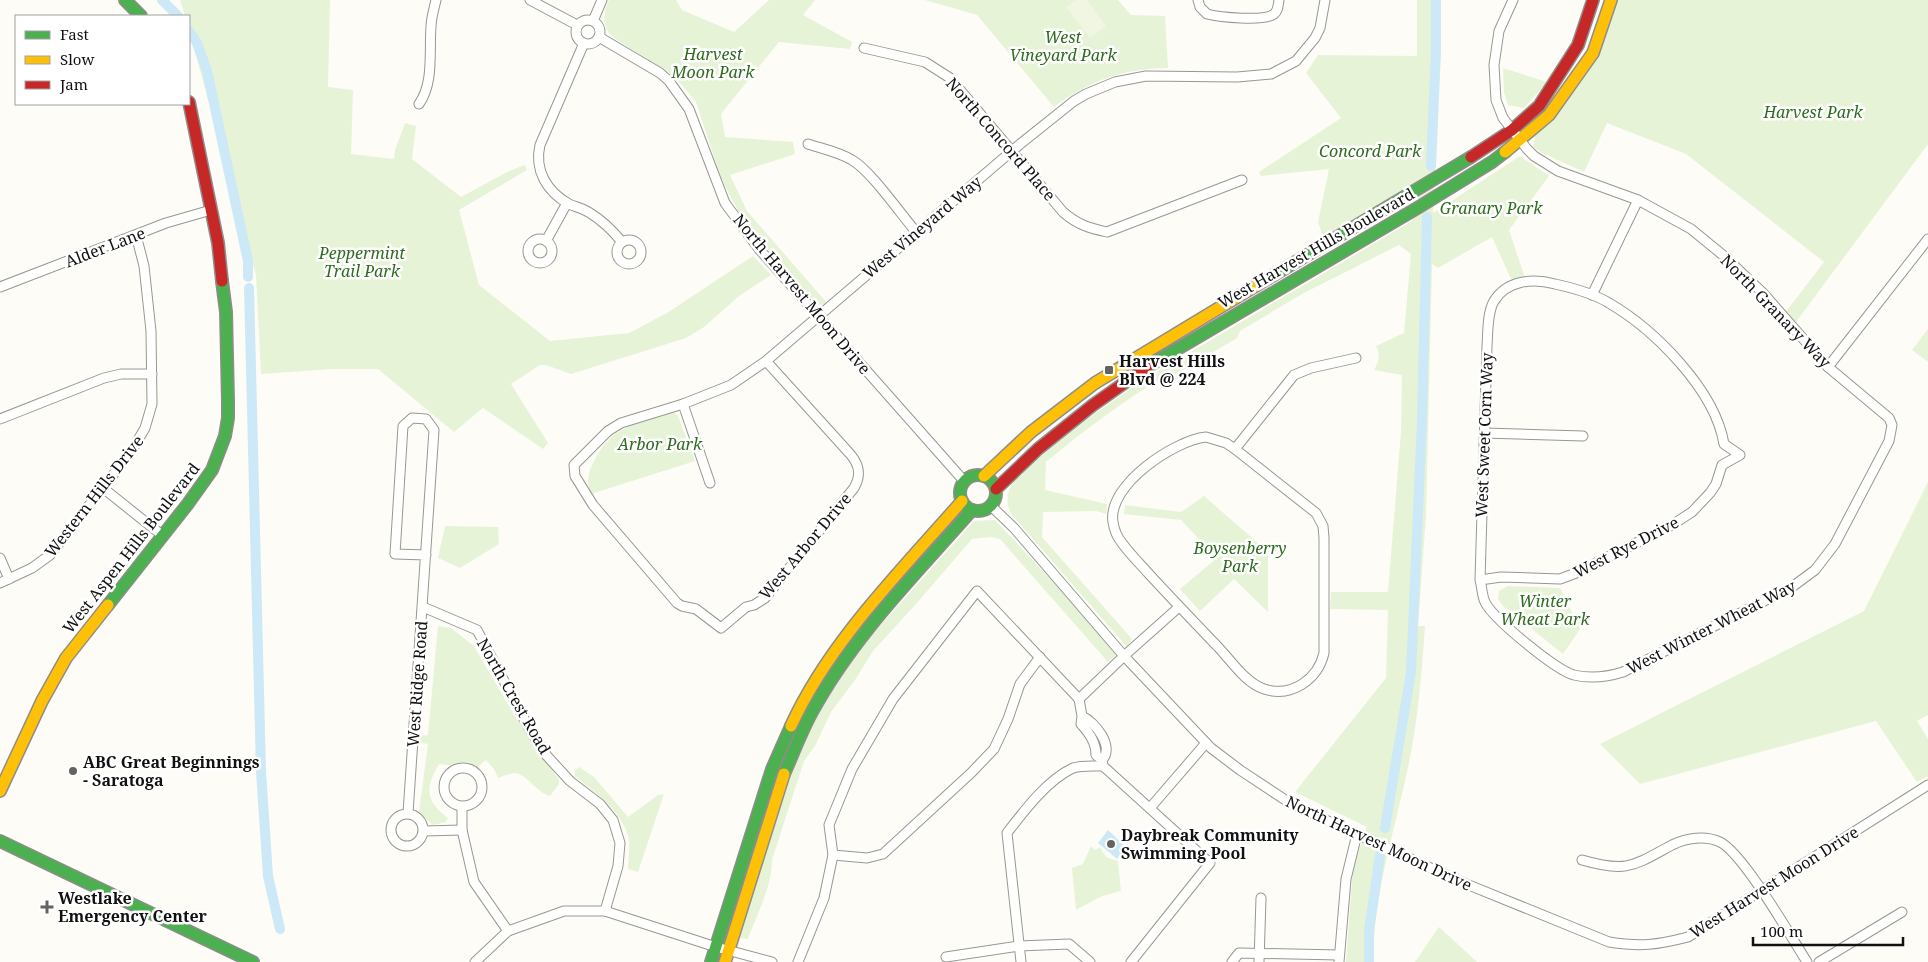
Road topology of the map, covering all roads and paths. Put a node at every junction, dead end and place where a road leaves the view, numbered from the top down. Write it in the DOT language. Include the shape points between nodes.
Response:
graph roads {
  1 [pos="126,0"];
  2 [pos="436,0"];
  3 [pos="530,0"];
  4 [pos="602,0"];
  5 [pos="1198,0"];
  6 [pos="1279,0"];
  7 [pos="1325,0"];
  8 [pos="1513,0"];
  9 [pos="1593,0"];
  10 [pos="1611,0"];
  11 [pos="140,15"];
  12 [pos="593,21"];
  13 [pos="577,25"];
  14 [pos="598,37"];
  15 [pos="584,43"];
  16 [pos="864,48"];
  17 [pos="419,104"];
  18 [pos="190,105"];
  19 [pos="1512,130"];
  20 [pos="1521,140"];
  21 [pos="808,144"];
  22 [pos="1011,151"];
  23 [pos="1242,180"];
  24 [pos="1638,200"];
  25 [pos="568,203"];
  26 [pos="211,210"];
  27 [pos="916,232"];
  28 [pos="136,235"];
  29 [pos="1928,239"];
  30 [pos="546,241"];
  31 [pos="622,242"];
  32 [pos="0,287"];
  33 [pos="1592,295"];
  34 [pos="818,316"];
  35 [pos="1356,358"];
  36 [pos="766,362"];
  37 [pos="1828,367"];
  38 [pos="152,374"];
  39 [pos="683,404"];
  40 [pos="0,419"];
  41 [pos="1892,425"];
  42 [pos="1484,433"];
  43 [pos="1583,436"];
  44 [pos="1235,449"];
  45 [pos="984,476"];
  46 [pos="964,481"];
  47 [pos="710,483"];
  48 [pos="103,488"];
  49 [pos="996,489"];
  50 [pos="962,501"];
  51 [pos="991,506"];
  52 [pos="972,510"];
  53 [pos="163,536"];
  54 [pos="426,555"];
  55 [pos="0,558"];
  56 [pos="1480,580"];
  57 [pos="4,581"];
  58 [pos="423,607"];
  59 [pos="1179,607"];
  60 [pos="721,628"];
  61 [pos="1124,656"];
  62 [pos="1040,657"];
  63 [pos="1588,678"];
  64 [pos="1080,699"];
  65 [pos="1206,743"];
  66 [pos="1103,763"];
  67 [pos="1928,785"];
  68 [pos="0,791"];
  69 [pos="462,807"];
  70 [pos="1150,808"];
  71 [pos="408,813"];
  72 [pos="462,830"];
  73 [pos="424,831"];
  74 [pos="1357,834"];
  75 [pos="0,840"];
  76 [pos="833,855"];
  77 [pos="1582,860"];
  78 [pos="1760,890"];
  79 [pos="1261,898"];
  80 [pos="605,911"];
  81 [pos="1902,912"];
  82 [pos="508,932"];
  83 [pos="1609,942"];
  84 [pos="1019,946"];
  85 [pos="716,947"];
  86 [pos="729,950"];
  87 [pos="946,957"];
  88 [pos="1260,958"];
  89 [pos="1339,959"];
  90 [pos="253,962"];
  91 [pos="475,962"];
  92 [pos="711,962"];
  93 [pos="725,962"];
  94 [pos="772,962"];
  95 [pos="798,962"];
  96 [pos="1021,962"];
  97 [pos="1090,962"];
  98 [pos="1131,962"];
  99 [pos="1232,962"];
  100 [pos="1807,962"];
  101 [pos="1819,962"];
  1 -- 11 [label="street"];
  2 -- 17 [label="street" via="431,24 429,80 426,94"];
  3 -- 13 [label="street"];
  4 -- 12 [label="street"];
  5 -- 6 [label="street" via="1207,14 1264,18 1278,10"];
  7 -- 22 [label="street, West Vineyard Way" via="1315,38 1296,61 1271,74 1237,77 1160,75 1115,82 1074,101"];
  8 -- 19 [label="street, North Granary Way" via="1499,31 1494,65 1496,100"];
  9 -- 19 [label="street, West Harvest Hills Boulevard" via="1578,45 1539,106"];
  10 -- 20 [label="street, West Harvest Hills Boulevard" via="1593,53 1548,114"];
  12 -- 13 [label="street" via="586,20"];
  12 -- 14 [label="street" via="600,30"];
  13 -- 15 [label="street" via="576,36"];
  14 -- 15 [label="street" via="591,43"];
  14 -- 34 [label="street, North Harvest Moon Drive" via="669,81 689,109 725,203 759,249"];
  15 -- 25 [label="street" via="537,161 549,188"];
  16 -- 22 [label="street, North Concord Place" via="926,62 940,70"];
  18 -- 26 [label="street, West Aspen Hills Boulevard"];
  19 -- 20 [label="street, North Granary Way"];
  19 -- 45 [label="street, West Harvest Hills Boulevard" via="1484,150 1095,383 1031,432"];
  20 -- 24 [label="street, North Granary Way" via="1534,156 1558,171"];
  20 -- 49 [label="street, West Harvest Hills Boulevard" via="1492,162 1426,202 1161,358 1038,449"];
  21 -- 27 [label="street" via="853,160"];
  22 -- 23 [label="street, North Concord Place" via="1074,222 1107,232"];
  22 -- 27 [label="street, West Vineyard Way"];
  24 -- 33 [label="street"];
  24 -- 37 [label="street, North Granary Way" via="1691,229 1724,256 1763,293"];
  25 -- 30 [label="street"];
  25 -- 31 [label="street" via="590,213"];
  26 -- 28 [label="street, Alder Lane"];
  26 -- 53 [label="street, West Aspen Hills Boulevard" via="226,312 228,418 212,470"];
  27 -- 34 [label="street, West Vineyard Way"];
  28 -- 32 [label="street, Alder Lane"];
  28 -- 38 [label="street, Western Hills Drive" via="148,295"];
  29 -- 37 [label="street"];
  33 -- 42 [label="street, West Sweet Corn Way" via="1571,287 1532,280 1508,287 1494,301 1490,310 1487,346"];
  33 -- 56 [label="street, West Rye Drive" via="1640,324 1671,353 1708,402 1724,444 1740,455 1722,465 1710,493 1685,518 1576,574 1560,579 1501,577"];
  34 -- 36 [label="street, West Vineyard Way"];
  34 -- 46 [label="street, North Harvest Moon Drive"];
  35 -- 44 [label="street" via="1294,375"];
  36 -- 39 [label="street, West Vineyard Way" via="731,385"];
  36 -- 60 [label="street, West Arbor Drive" via="851,455 860,475 854,488 765,598 746,607"];
  37 -- 41 [label="street, North Granary Way" via="1889,418"];
  38 -- 40 [label="street" via="121,374 104,378"];
  38 -- 48 [label="street, Western Hills Drive" via="152,404 145,428"];
  39 -- 47 [label="street"];
  39 -- 60 [label="street, West Vineyard Way" via="621,423 608,431 574,465 575,476 593,506 677,603 696,609"];
  41 -- 63 [label="street, West Winter Wheat Way" via="1889,441 1835,544 1804,579 1623,672"];
  42 -- 43 [label="street"];
  42 -- 56 [label="street, West Sweet Corn Way"];
  44 -- 59 [label="street" via="1215,438 1206,437 1179,445 1136,475 1113,505 1113,522 1120,541"];
  44 -- 59 [label="street" via="1320,519 1324,532 1324,653 1320,666 1311,678 1296,688 1280,691 1262,688 1251,682"];
  45 -- 46 [label="street" via="977,475"];
  45 -- 49 [label="street"];
  46 -- 50 [label="street"];
  48 -- 53 [label="street"];
  48 -- 57 [label="street, Western Hills Drive" via="50,555"];
  49 -- 51 [label="street"];
  50 -- 52 [label="street"];
  50 -- 85 [label="street" via="858,621 800,706 772,769"];
  51 -- 52 [label="street" via="985,510"];
  51 -- 61 [label="street, North Harvest Moon Drive" via="1014,528"];
  52 -- 86 [label="street" via="868,629 812,712 784,774"];
  53 -- 68 [label="street, West Aspen Hills Boulevard" via="66,658"];
  54 -- 54 [label="street, West Ridge Road" via="434,430 426,419 412,418 403,426 395,554"];
  54 -- 58 [label="street, West Ridge Road"];
  55 -- 57 [label="street"];
  56 -- 63 [label="street, West Sweet Corn Way" via="1485,602 1498,619 1564,670"];
  58 -- 71 [label="street, West Ridge Road"];
  58 -- 80 [label="street, North Crest Road" via="477,630 547,756 613,820 620,843 618,866"];
  59 -- 61 [label="street"];
  61 -- 64 [label="street"];
  61 -- 65 [label="street, North Harvest Moon Drive"];
  62 -- 64 [label="street"];
  62 -- 76 [label="street" via="1020,684 994,749 971,773 883,854 867,858"];
  62 -- 76 [label="street" via="977,591 893,699 852,769 829,825"];
  64 -- 66 [label="street" via="1081,724 1094,741 1096,755"];
  65 -- 70 [label="street"];
  65 -- 74 [label="street, North Harvest Moon Drive" via="1293,805"];
  66 -- 70 [label="street"];
  66 -- 84 [label="street" via="1074,768 1055,779 1007,833"];
  67 -- 78 [label="street, West Harvest Moon Drive"];
  69 -- 69 [label="street" via="474,803 482,793 478,774 466,768 449,774 444,785 446,797"];
  69 -- 72 [label="street"];
  70 -- 98 [label="street" via="1210,863"];
  71 -- 73 [label="street" via="420,819"];
  71 -- 73 [label="street" via="392,823 395,841 400,845 413,846"];
  72 -- 73 [label="street"];
  72 -- 82 [label="street" via="474,882"];
  74 -- 83 [label="street, North Harvest Moon Drive" via="1458,881"];
  74 -- 89 [label="street" via="1346,879"];
  75 -- 90 [label="street"];
  76 -- 95 [label="street" via="824,898"];
  77 -- 78 [label="street" via="1606,867 1633,865 1674,844 1703,838 1720,842 1734,853"];
  78 -- 83 [label="street, West Harvest Moon Drive" via="1688,937 1652,946"];
  78 -- 100 [label="street"];
  79 -- 88 [label="street"];
  80 -- 82 [label="street" via="564,911"];
  80 -- 85 [label="street"];
  81 -- 101 [label="street"];
  82 -- 91 [label="street"];
  84 -- 87 [label="street"];
  84 -- 96 [label="street"];
  84 -- 97 [label="street" via="1069,944"];
  85 -- 86 [label="street"];
  85 -- 92 [label="street"];
  86 -- 93 [label="street"];
  86 -- 94 [label="street"];
  88 -- 89 [label="street"];
  88 -- 99 [label="street" via="1239,953"];
}
